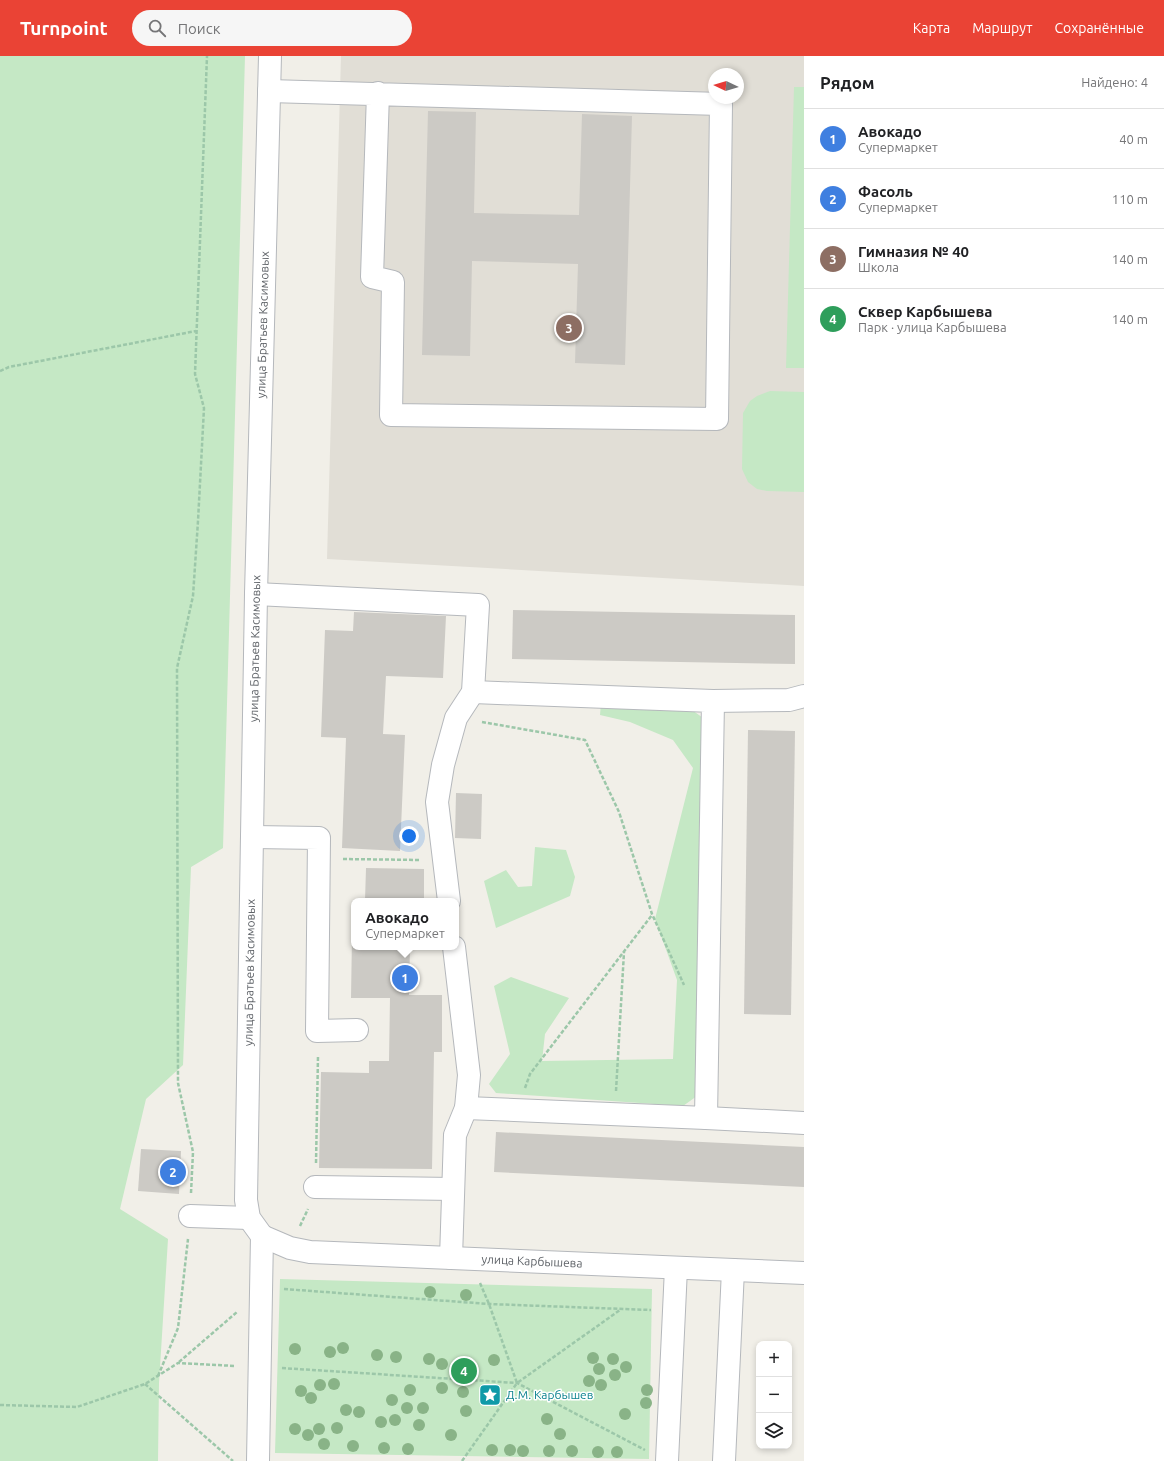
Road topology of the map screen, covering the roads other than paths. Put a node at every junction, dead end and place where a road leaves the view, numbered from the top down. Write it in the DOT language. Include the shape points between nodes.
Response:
graph roads {
  1 [pos="270,56"];
  2 [pos="269,91"];
  3 [pos="378,93"];
  4 [pos="256,594"];
  5 [pos="473,692"];
  6 [pos="804,696"];
  7 [pos="713,701"];
  8 [pos="252,837"];
  9 [pos="449,898"];
  10 [pos="454,950"];
  11 [pos="357,1030"];
  12 [pos="466,1108"];
  13 [pos="706,1118"];
  14 [pos="804,1123"];
  15 [pos="315,1187"];
  16 [pos="452,1189"];
  17 [pos="190,1216"];
  18 [pos="249,1218"];
  19 [pos="262,1236"];
  20 [pos="460,1258"];
  21 [pos="676,1268"];
  22 [pos="733,1270"];
  23 [pos="804,1273"];
  24 [pos="258,1461"];
  25 [pos="667,1461"];
  26 [pos="724,1461"];
  1 -- 2 [label="street, улица Братьев Касимовых"];
  2 -- 3 [label="street"];
  2 -- 4 [label="street, улица Братьев Касимовых"];
  3 -- 3 [label="street" via="372,277 393,282 391,414 717,419 721,104"];
  4 -- 5 [label="street" via="478,604"];
  4 -- 8 [label="street, улица Братьев Касимовых"];
  5 -- 7 [label="street"];
  5 -- 9 [label="street" via="456,718 443,765 437,802"];
  6 -- 7 [label="street" via="789,700"];
  7 -- 13 [label="street"];
  8 -- 11 [label="street" via="320,838 317,1031"];
  8 -- 18 [label="street, улица Братьев Касимовых" via="246,1200"];
  10 -- 12 [label="street" via="469,1075"];
  12 -- 13 [label="street"];
  12 -- 16 [label="street" via="455,1134"];
  13 -- 14 [label="street"];
  15 -- 16 [label="street"];
  16 -- 20 [label="street"];
  17 -- 18 [label="street"];
  18 -- 19 [label="street, улица Братьев Касимовых"];
  19 -- 20 [label="street, улица Карбышева" via="290,1248 310,1252"];
  19 -- 24 [label="street"];
  20 -- 21 [label="street, улица Карбышева"];
  21 -- 22 [label="street, улица Карбышева"];
  21 -- 25 [label="street"];
  22 -- 23 [label="street, улица Карбышева"];
  22 -- 26 [label="street"];
}
